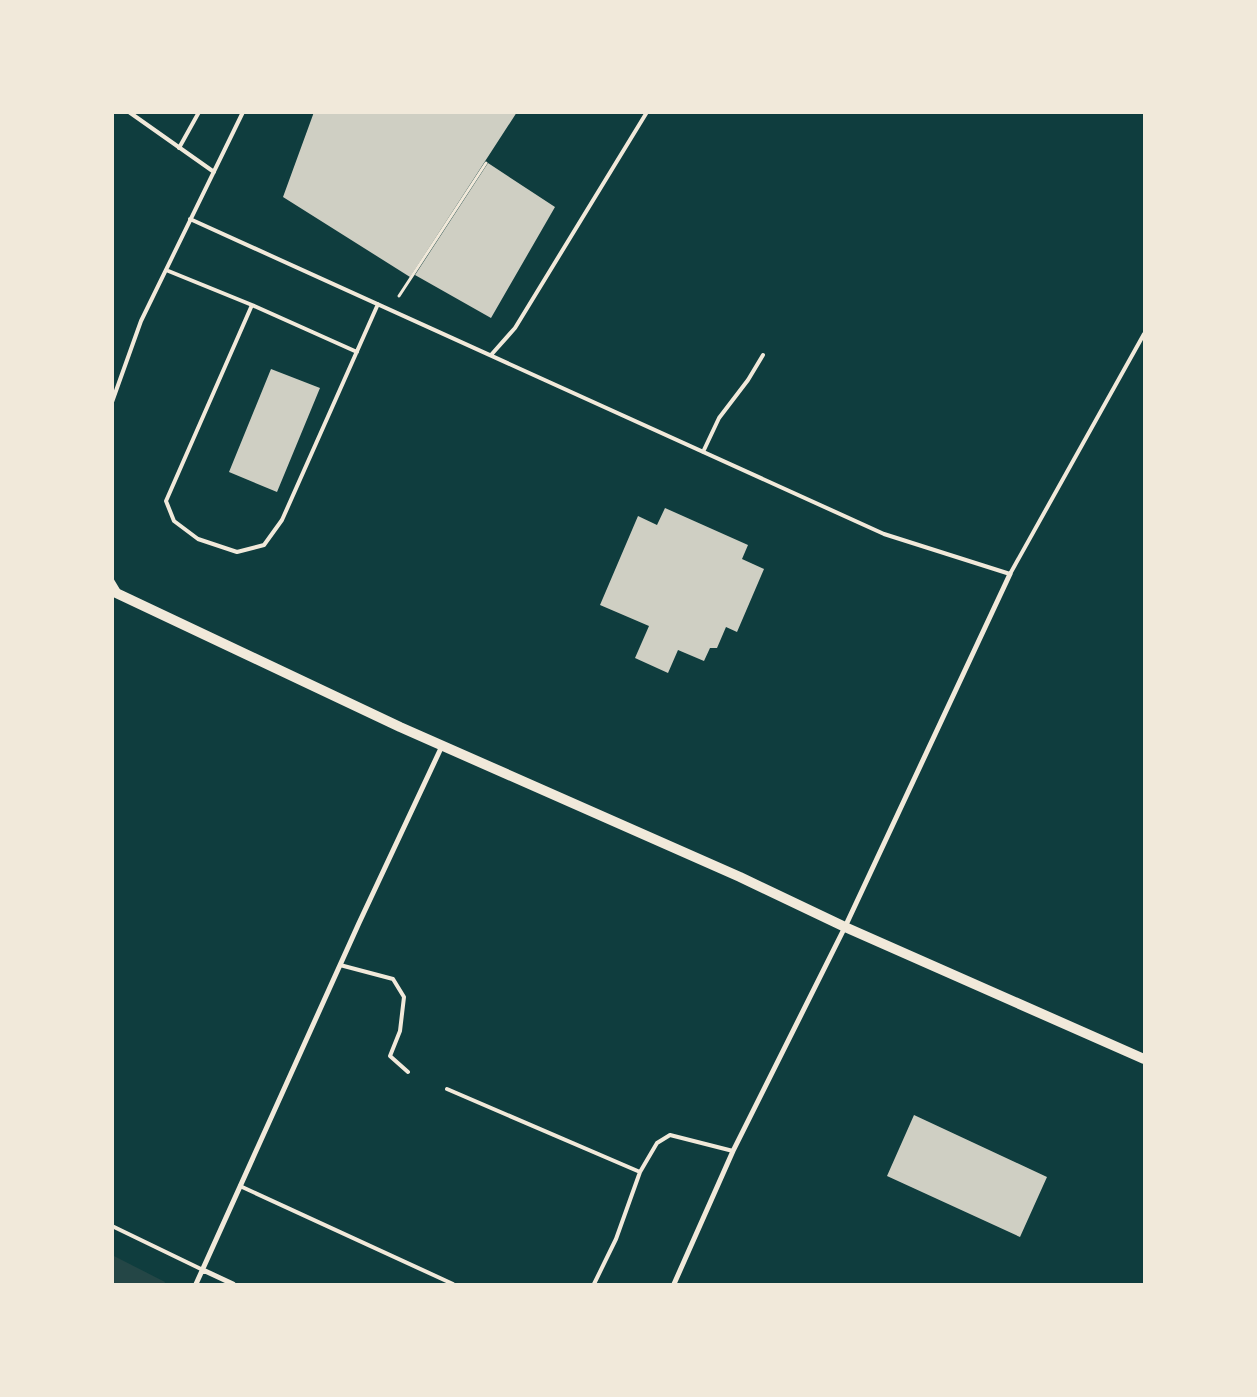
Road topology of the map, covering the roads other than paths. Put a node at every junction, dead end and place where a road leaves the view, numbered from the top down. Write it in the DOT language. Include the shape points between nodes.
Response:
graph roads {
  1 [pos="130,112"];
  2 [pos="199,112"];
  3 [pos="243,112"];
  4 [pos="647,112"];
  5 [pos="179,148"];
  6 [pos="214,172"];
  7 [pos="190,219"];
  8 [pos="166,270"];
  9 [pos="378,304"];
  10 [pos="252,305"];
  11 [pos="1144,334"];
  12 [pos="357,352"];
  13 [pos="491,355"];
  14 [pos="763,355"];
  15 [pos="112,402"];
  16 [pos="703,452"];
  17 [pos="1010,574"];
  18 [pos="112,580"];
  19 [pos="116,592"];
  20 [pos="442,745"];
  21 [pos="845,927"];
  22 [pos="340,965"];
  23 [pos="1144,1059"];
  24 [pos="408,1072"];
  25 [pos="447,1089"];
  26 [pos="733,1151"];
  27 [pos="640,1172"];
  28 [pos="240,1186"];
  29 [pos="112,1226"];
  30 [pos="203,1270"];
  31 [pos="196,1284"];
  32 [pos="233,1284"];
  33 [pos="453,1284"];
  34 [pos="594,1284"];
  35 [pos="674,1284"];
  1 -- 5 [label="lane"];
  2 -- 5 [label="lane"];
  3 -- 6 [label="lane"];
  4 -- 13 [label="lane" via="516,328"];
  5 -- 6 [label="lane"];
  6 -- 7 [label="lane"];
  7 -- 8 [label="lane"];
  7 -- 9 [label="lane"];
  8 -- 10 [label="lane"];
  8 -- 15 [label="lane" via="141,321"];
  9 -- 12 [label="lane"];
  9 -- 13 [label="lane"];
  10 -- 12 [label="lane"];
  10 -- 12 [label="lane" via="166,501 174,521 198,539 237,552 264,545 282,520"];
  11 -- 17 [label="lane"];
  13 -- 16 [label="lane"];
  14 -- 16 [label="lane" via="720,418"];
  16 -- 17 [label="lane" via="884,534"];
  17 -- 21 [label="street"];
  18 -- 19 [label="lane"];
  19 -- 20 [label="main road"];
  20 -- 21 [label="main road"];
  20 -- 22 [label="street"];
  21 -- 23 [label="main road"];
  21 -- 26 [label="street"];
  22 -- 24 [label="lane" via="393,979 404,997 400,1031 390,1056"];
  22 -- 28 [label="street"];
  25 -- 27 [label="lane"];
  26 -- 27 [label="lane" via="670,1135 657,1143"];
  26 -- 35 [label="street"];
  27 -- 34 [label="lane" via="616,1239"];
  28 -- 30 [label="street"];
  28 -- 33 [label="lane"];
  29 -- 30 [label="lane"];
  30 -- 31 [label="street"];
  30 -- 32 [label="street"];
}
